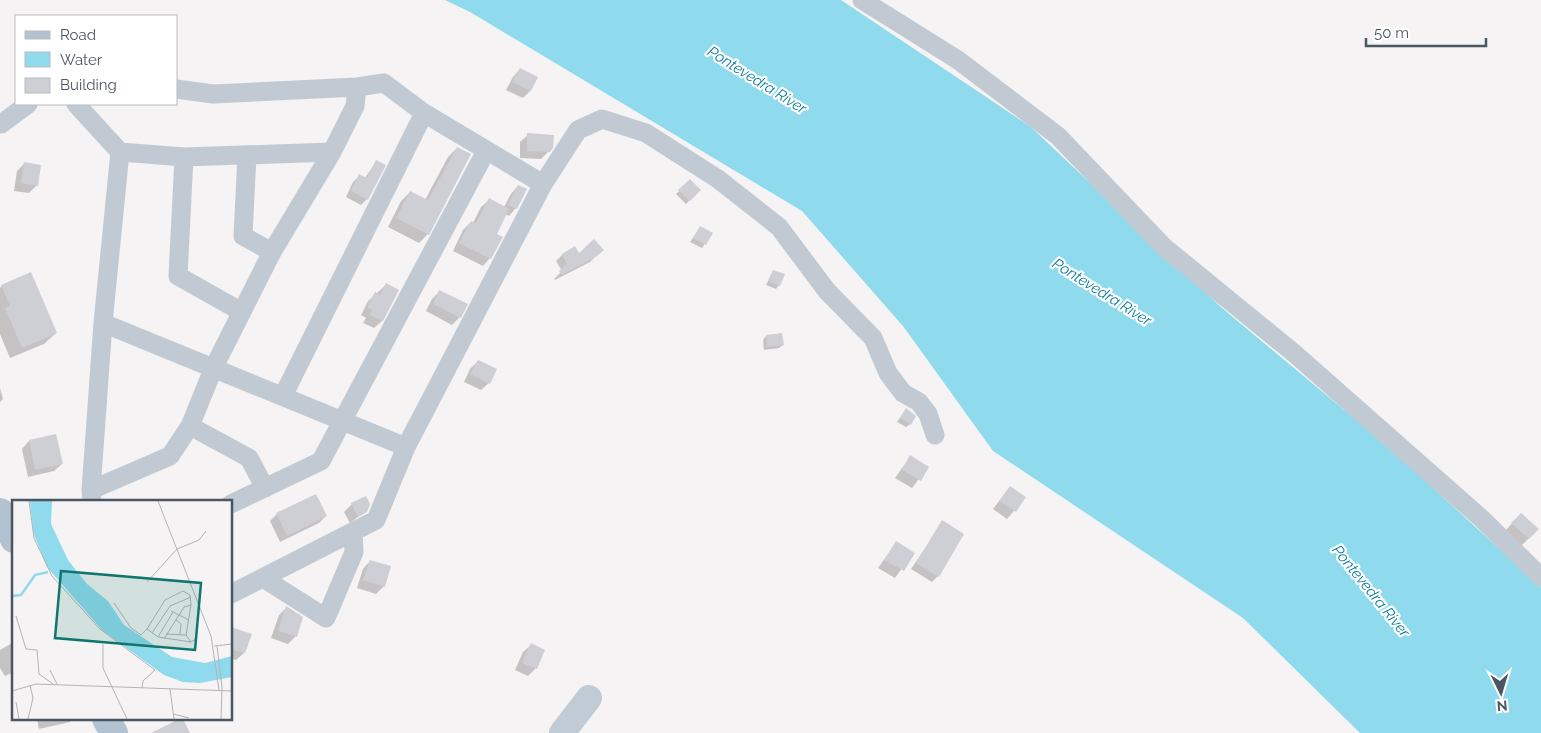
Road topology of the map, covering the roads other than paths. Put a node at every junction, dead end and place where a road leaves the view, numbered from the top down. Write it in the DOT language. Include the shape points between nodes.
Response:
graph roads {
  1 [pos="862,0"];
  2 [pos="357,87"];
  3 [pos="178,89"];
  4 [pos="27,105"];
  5 [pos="77,105"];
  6 [pos="424,113"];
  7 [pos="1,124"];
  8 [pos="486,151"];
  9 [pos="120,152"];
  10 [pos="332,152"];
  11 [pos="247,155"];
  12 [pos="184,157"];
  13 [pos="543,184"];
  14 [pos="272,252"];
  15 [pos="242,312"];
  16 [pos="103,323"];
  17 [pos="214,367"];
  18 [pos="283,396"];
  19 [pos="341,421"];
  20 [pos="190,426"];
  21 [pos="935,435"];
  22 [pos="406,448"];
  23 [pos="265,488"];
  24 [pos="91,496"];
  25 [pos="232,504"];
  26 [pos="0,512"];
  27 [pos="353,533"];
  28 [pos="12,535"];
  29 [pos="263,578"];
  30 [pos="1541,578"];
  31 [pos="232,594"];
  32 [pos="589,698"];
  33 [pos="107,720"];
  34 [pos="114,733"];
  35 [pos="562,733"];
  1 -- 30 [label="street" via="958,60 1058,136 1164,247 1310,367 1482,519"];
  2 -- 3 [label="street" via="214,94"];
  2 -- 6 [label="street" via="384,83"];
  2 -- 10 [label="street" via="355,106"];
  4 -- 7 [label="street"];
  5 -- 9 [label="street"];
  6 -- 8 [label="street"];
  6 -- 18 [label="street"];
  8 -- 13 [label="street"];
  8 -- 19 [label="street"];
  9 -- 12 [label="street"];
  9 -- 16 [label="street"];
  10 -- 11 [label="street"];
  10 -- 14 [label="street"];
  11 -- 12 [label="street"];
  11 -- 14 [label="street" via="243,236"];
  12 -- 15 [label="street" via="178,276"];
  13 -- 21 [label="street" via="578,130 602,119 646,133 718,179 779,227 827,290 873,338 888,372 903,393 919,402 928,414"];
  13 -- 22 [label="street"];
  14 -- 15 [label="street"];
  15 -- 17 [label="street"];
  16 -- 17 [label="street"];
  16 -- 24 [label="street"];
  17 -- 18 [label="street"];
  17 -- 20 [label="street"];
  18 -- 19 [label="street"];
  19 -- 22 [label="street"];
  19 -- 23 [label="street" via="321,461"];
  20 -- 23 [label="street" via="249,458"];
  20 -- 24 [label="street" via="170,456"];
  22 -- 27 [label="street" via="376,520"];
  23 -- 25 [label="street"];
  26 -- 28 [label="main road"];
  27 -- 29 [label="street"];
  27 -- 29 [label="street" via="354,552 326,618"];
  29 -- 31 [label="street"];
  32 -- 35 [label="main road"];
  33 -- 34 [label="main road"];
}
